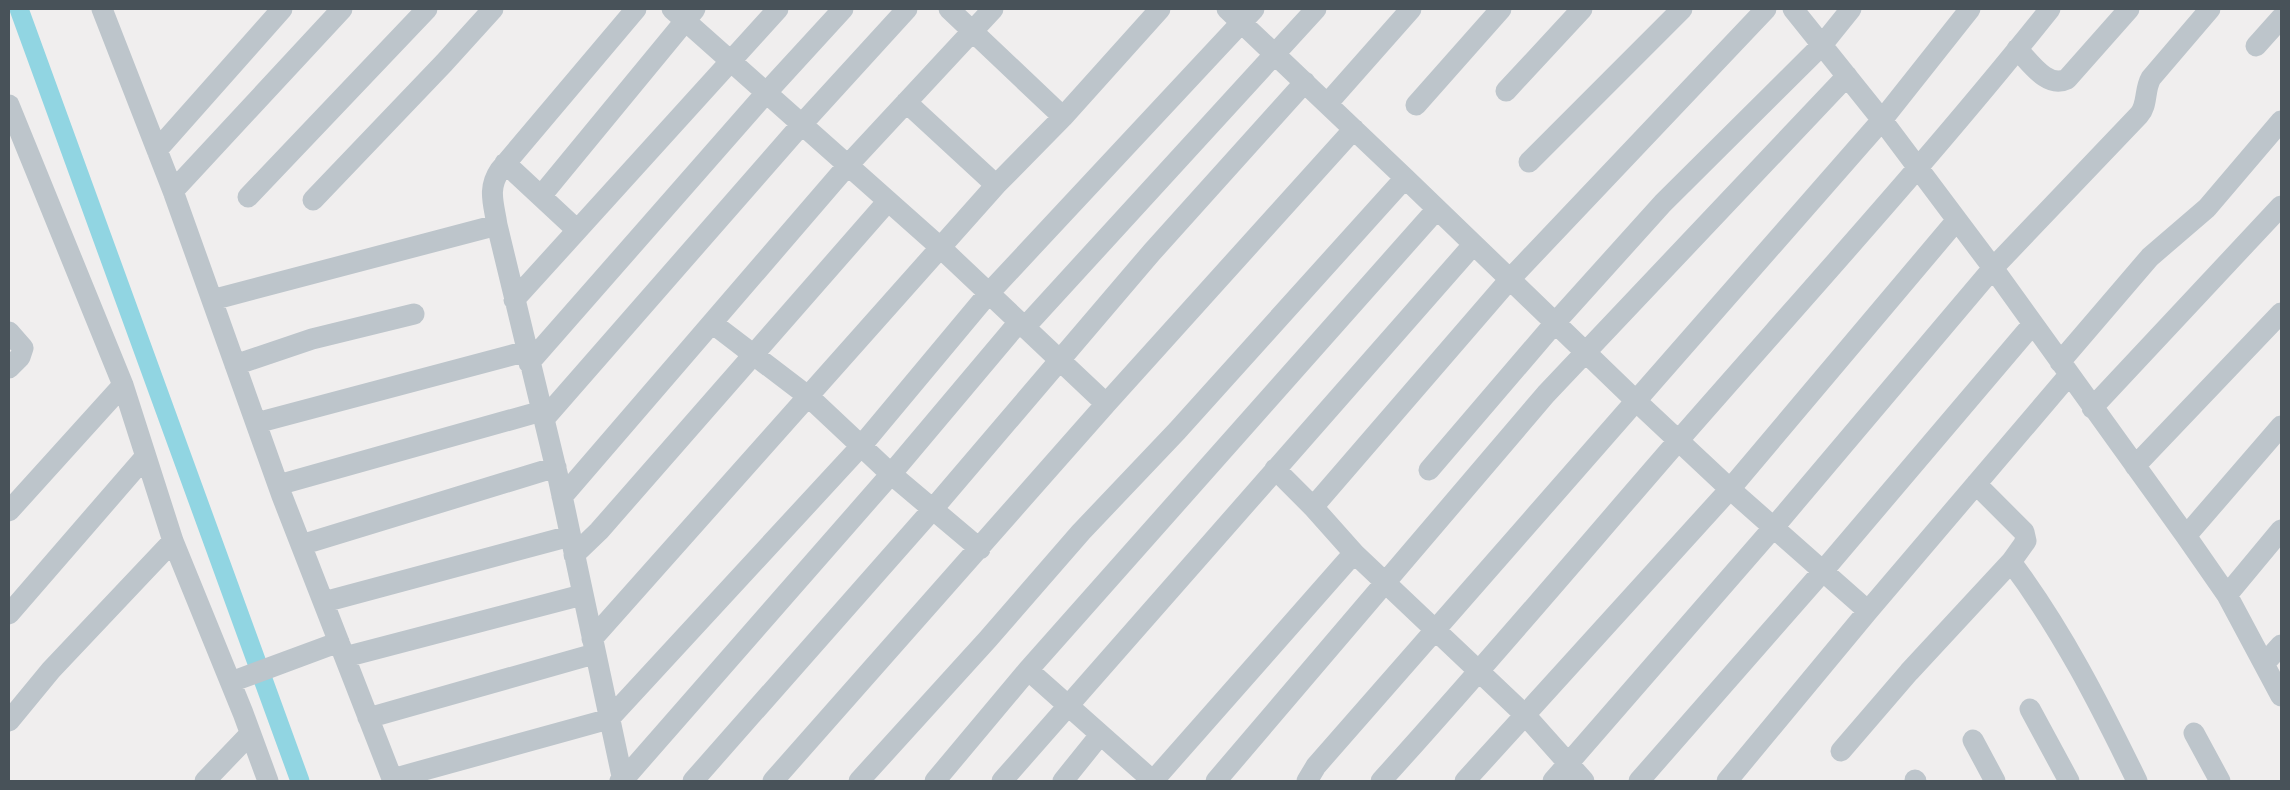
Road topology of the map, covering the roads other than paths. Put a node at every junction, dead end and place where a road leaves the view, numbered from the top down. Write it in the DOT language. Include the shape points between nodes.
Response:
graph roads {
  1 [pos="102,9"];
  2 [pos="282,9"];
  3 [pos="342,9"];
  4 [pos="427,9"];
  5 [pos="493,9"];
  6 [pos="636,9"];
  7 [pos="778,9"];
  8 [pos="843,9"];
  9 [pos="908,9"];
  10 [pos="948,9"];
  11 [pos="993,9"];
  12 [pos="1160,9"];
  13 [pos="1316,9"];
  14 [pos="1411,9"];
  15 [pos="1501,9"];
  16 [pos="1582,9"];
  17 [pos="1682,9"];
  18 [pos="1766,9"];
  19 [pos="1793,9"];
  20 [pos="1851,9"];
  21 [pos="1970,9"];
  22 [pos="2050,9"];
  23 [pos="2129,9"];
  24 [pos="2210,9"];
  25 [pos="684,13"];
  26 [pos="1241,13"];
  27 [pos="2281,18"];
  28 [pos="972,32"];
  29 [pos="1822,45"];
  30 [pos="2256,46"];
  31 [pos="2017,49"];
  32 [pos="1274,53"];
  33 [pos="731,60"];
  34 [pos="1847,76"];
  35 [pos="1305,82"];
  36 [pos="766,92"];
  37 [pos="1506,92"];
  38 [pos="906,102"];
  39 [pos="1327,104"];
  40 [pos="1416,104"];
  41 [pos="9,105"];
  42 [pos="1063,117"];
  43 [pos="1882,120"];
  44 [pos="2281,120"];
  45 [pos="802,124"];
  46 [pos="1354,129"];
  47 [pos="15,142"];
  48 [pos="157,150"];
  49 [pos="1529,162"];
  50 [pos="506,164"];
  51 [pos="848,165"];
  52 [pos="1918,169"];
  53 [pos="1405,178"];
  54 [pos="996,185"];
  55 [pos="173,190"];
  56 [pos="541,196"];
  57 [pos="248,197"];
  58 [pos="313,200"];
  59 [pos="888,201"];
  60 [pos="2281,206"];
  61 [pos="1437,209"];
  62 [pos="1956,221"];
  63 [pos="497,226"];
  64 [pos="577,230"];
  65 [pos="1474,245"];
  66 [pos="941,248"];
  67 [pos="1993,268"];
  68 [pos="1510,279"];
  69 [pos="988,294"];
  70 [pos="212,300"];
  71 [pos="514,300"];
  72 [pos="414,314"];
  73 [pos="2281,314"];
  74 [pos="712,323"];
  75 [pos="1554,324"];
  76 [pos="1022,325"];
  77 [pos="2032,325"];
  78 [pos="9,332"];
  79 [pos="1585,351"];
  80 [pos="752,354"];
  81 [pos="528,357"];
  82 [pos="1061,361"];
  83 [pos="235,365"];
  84 [pos="9,368"];
  85 [pos="2064,369"];
  86 [pos="123,385"];
  87 [pos="809,397"];
  88 [pos="1635,400"];
  89 [pos="1105,405"];
  90 [pos="2092,408"];
  91 [pos="542,415"];
  92 [pos="256,423"];
  93 [pos="2281,426"];
  94 [pos="1679,441"];
  95 [pos="862,445"];
  96 [pos="145,457"];
  97 [pos="2134,466"];
  98 [pos="556,467"];
  99 [pos="1275,469"];
  100 [pos="1429,470"];
  101 [pos="891,474"];
  102 [pos="1976,484"];
  103 [pos="278,485"];
  104 [pos="1730,489"];
  105 [pos="562,497"];
  106 [pos="1313,507"];
  107 [pos="932,510"];
  108 [pos="9,511"];
  109 [pos="1774,526"];
  110 [pos="2281,530"];
  111 [pos="2186,536"];
  112 [pos="174,541"];
  113 [pos="301,545"];
  114 [pos="572,546"];
  115 [pos="980,549"];
  116 [pos="1354,553"];
  117 [pos="2011,562"];
  118 [pos="1823,571"];
  119 [pos="1385,583"];
  120 [pos="582,594"];
  121 [pos="2227,595"];
  122 [pos="324,602"];
  123 [pos="1868,611"];
  124 [pos="9,614"];
  125 [pos="1437,630"];
  126 [pos="2281,645"];
  127 [pos="593,647"];
  128 [pos="342,650"];
  129 [pos="2264,664"];
  130 [pos="1028,670"];
  131 [pos="1480,672"];
  132 [pos="231,682"];
  133 [pos="2281,696"];
  134 [pos="1068,707"];
  135 [pos="2030,709"];
  136 [pos="1526,716"];
  137 [pos="368,718"];
  138 [pos="609,719"];
  139 [pos="9,721"];
  140 [pos="2194,733"];
  141 [pos="250,734"];
  142 [pos="1100,735"];
  143 [pos="1973,740"];
  144 [pos="1841,751"];
  145 [pos="1569,764"];
  146 [pos="393,780"];
  147 [pos="205,781"];
  148 [pos="268,781"];
  149 [pos="622,781"];
  150 [pos="693,781"];
  151 [pos="773,781"];
  152 [pos="859,781"];
  153 [pos="934,781"];
  154 [pos="1002,781"];
  155 [pos="1063,781"];
  156 [pos="1216,781"];
  157 [pos="1307,781"];
  158 [pos="1380,781"];
  159 [pos="1465,781"];
  160 [pos="1553,781"];
  161 [pos="1584,781"];
  162 [pos="1639,781"];
  163 [pos="1727,781"];
  164 [pos="1995,781"];
  165 [pos="2069,781"];
  166 [pos="2137,781"];
  167 [pos="2220,781"];
  1 -- 48 [label="street"];
  2 -- 48 [label="street"];
  3 -- 55 [label="street"];
  4 -- 57 [label="street"];
  5 -- 58 [label="street"];
  6 -- 50 [label="street"];
  7 -- 33 [label="street"];
  8 -- 36 [label="street"];
  9 -- 45 [label="street"];
  10 -- 28 [label="street"];
  11 -- 28 [label="street"];
  12 -- 42 [label="street"];
  13 -- 32 [label="street"];
  14 -- 39 [label="street"];
  15 -- 40 [label="street"];
  16 -- 37 [label="street"];
  17 -- 49 [label="street"];
  18 -- 68 [label="street"];
  19 -- 29 [label="street"];
  20 -- 29 [label="street"];
  21 -- 43 [label="street"];
  22 -- 31 [label="street"];
  23 -- 31 [label="street" via="2062,81 2046,78"];
  24 -- 67 [label="street" via="2151,78 2139,115"];
  25 -- 33 [label="street"];
  25 -- 56 [label="street"];
  26 -- 32 [label="street"];
  26 -- 69 [label="street"];
  27 -- 30 [label="street"];
  28 -- 38 [label="street"];
  28 -- 42 [label="street"];
  29 -- 34 [label="street"];
  29 -- 75 [label="street" via="1663,203"];
  31 -- 52 [label="street"];
  32 -- 35 [label="street"];
  32 -- 76 [label="street"];
  33 -- 36 [label="street"];
  33 -- 64 [label="street"];
  34 -- 43 [label="street"];
  34 -- 79 [label="street"];
  35 -- 39 [label="street"];
  35 -- 82 [label="street" via="1152,252"];
  36 -- 45 [label="street"];
  36 -- 81 [label="street"];
  38 -- 51 [label="street"];
  38 -- 54 [label="street"];
  39 -- 46 [label="street"];
  41 -- 47 [label="street"];
  42 -- 54 [label="street"];
  43 -- 52 [label="street"];
  43 -- 88 [label="street"];
  44 -- 85 [label="street" via="2207,208 2147,261"];
  45 -- 51 [label="street"];
  45 -- 91 [label="street"];
  46 -- 53 [label="street"];
  46 -- 89 [label="street"];
  47 -- 86 [label="street"];
  48 -- 55 [label="street"];
  50 -- 56 [label="street"];
  50 -- 63 [label="street" via="493,180"];
  51 -- 59 [label="street"];
  51 -- 74 [label="street"];
  52 -- 62 [label="street"];
  52 -- 94 [label="street"];
  53 -- 61 [label="street"];
  53 -- 152 [label="street"];
  54 -- 66 [label="street"];
  55 -- 70 [label="street"];
  56 -- 64 [label="street"];
  59 -- 66 [label="street"];
  59 -- 80 [label="street"];
  60 -- 90 [label="street"];
  61 -- 65 [label="street"];
  61 -- 130 [label="street"];
  62 -- 67 [label="street"];
  62 -- 104 [label="street"];
  63 -- 70 [label="street"];
  63 -- 71 [label="street"];
  64 -- 71 [label="street"];
  65 -- 68 [label="street"];
  65 -- 99 [label="street"];
  66 -- 69 [label="street"];
  66 -- 87 [label="street"];
  67 -- 77 [label="street"];
  67 -- 109 [label="street"];
  68 -- 75 [label="street"];
  68 -- 106 [label="street"];
  69 -- 76 [label="street"];
  69 -- 95 [label="street"];
  70 -- 83 [label="street"];
  71 -- 81 [label="street"];
  72 -- 83 [label="street" via="312,339"];
  73 -- 97 [label="street"];
  74 -- 80 [label="street"];
  74 -- 105 [label="street"];
  75 -- 79 [label="street"];
  75 -- 100 [label="street"];
  76 -- 82 [label="street"];
  76 -- 101 [label="street"];
  77 -- 85 [label="street"];
  77 -- 118 [label="street"];
  78 -- 84 [label="street" via="23,348 20,357"];
  79 -- 88 [label="street"];
  79 -- 119 [label="street"];
  80 -- 87 [label="street"];
  80 -- 114 [label="street" via="599,531"];
  81 -- 91 [label="street"];
  81 -- 92 [label="street"];
  82 -- 89 [label="street"];
  82 -- 107 [label="street"];
  83 -- 92 [label="street"];
  85 -- 90 [label="street"];
  85 -- 102 [label="street"];
  86 -- 96 [label="street"];
  86 -- 108 [label="street"];
  87 -- 95 [label="street"];
  87 -- 127 [label="street"];
  88 -- 94 [label="street"];
  88 -- 125 [label="street"];
  89 -- 115 [label="street"];
  90 -- 97 [label="street"];
  91 -- 98 [label="street"];
  91 -- 103 [label="street"];
  92 -- 103 [label="street"];
  93 -- 111 [label="street"];
  94 -- 104 [label="street"];
  94 -- 131 [label="street"];
  95 -- 101 [label="street"];
  95 -- 138 [label="street"];
  96 -- 112 [label="street"];
  96 -- 124 [label="street"];
  97 -- 111 [label="street"];
  98 -- 105 [label="street"];
  98 -- 113 [label="street"];
  99 -- 106 [label="street"];
  99 -- 134 [label="street"];
  101 -- 107 [label="street"];
  101 -- 149 [label="street"];
  102 -- 117 [label="street" via="2026,537"];
  102 -- 123 [label="street"];
  103 -- 113 [label="street"];
  104 -- 109 [label="street"];
  104 -- 136 [label="street"];
  105 -- 114 [label="street"];
  106 -- 116 [label="street"];
  107 -- 115 [label="street"];
  107 -- 150 [label="street"];
  109 -- 118 [label="street"];
  109 -- 145 [label="street"];
  110 -- 121 [label="street"];
  111 -- 121 [label="street"];
  112 -- 132 [label="street"];
  112 -- 139 [label="street" via="51,670"];
  113 -- 122 [label="street"];
  114 -- 120 [label="street"];
  114 -- 122 [label="street"];
  115 -- 151 [label="street"];
  116 -- 119 [label="street"];
  116 -- 142 [label="street" via="1153,781"];
  117 -- 144 [label="street"];
  117 -- 166 [label="street" via="2064,640"];
  118 -- 123 [label="street"];
  118 -- 162 [label="street"];
  119 -- 125 [label="street"];
  119 -- 156 [label="street"];
  120 -- 127 [label="street"];
  120 -- 128 [label="street"];
  121 -- 129 [label="street"];
  122 -- 128 [label="street"];
  123 -- 163 [label="street"];
  125 -- 131 [label="street"];
  125 -- 157 [label="street" via="1316,766"];
  126 -- 129 [label="street"];
  127 -- 137 [label="street"];
  127 -- 138 [label="street"];
  128 -- 132 [label="street" via="315,651"];
  128 -- 137 [label="street"];
  129 -- 133 [label="street"];
  130 -- 134 [label="street"];
  130 -- 153 [label="street"];
  131 -- 136 [label="street"];
  131 -- 158 [label="street"];
  132 -- 141 [label="street"];
  134 -- 142 [label="street"];
  134 -- 154 [label="street"];
  135 -- 165 [label="street"];
  136 -- 145 [label="street"];
  136 -- 159 [label="street"];
  137 -- 146 [label="street"];
  138 -- 146 [label="street"];
  138 -- 149 [label="street"];
  140 -- 167 [label="street"];
  141 -- 147 [label="street"];
  141 -- 148 [label="street"];
  142 -- 155 [label="street"];
  143 -- 164 [label="street"];
  145 -- 160 [label="street"];
  145 -- 161 [label="street"];
}
